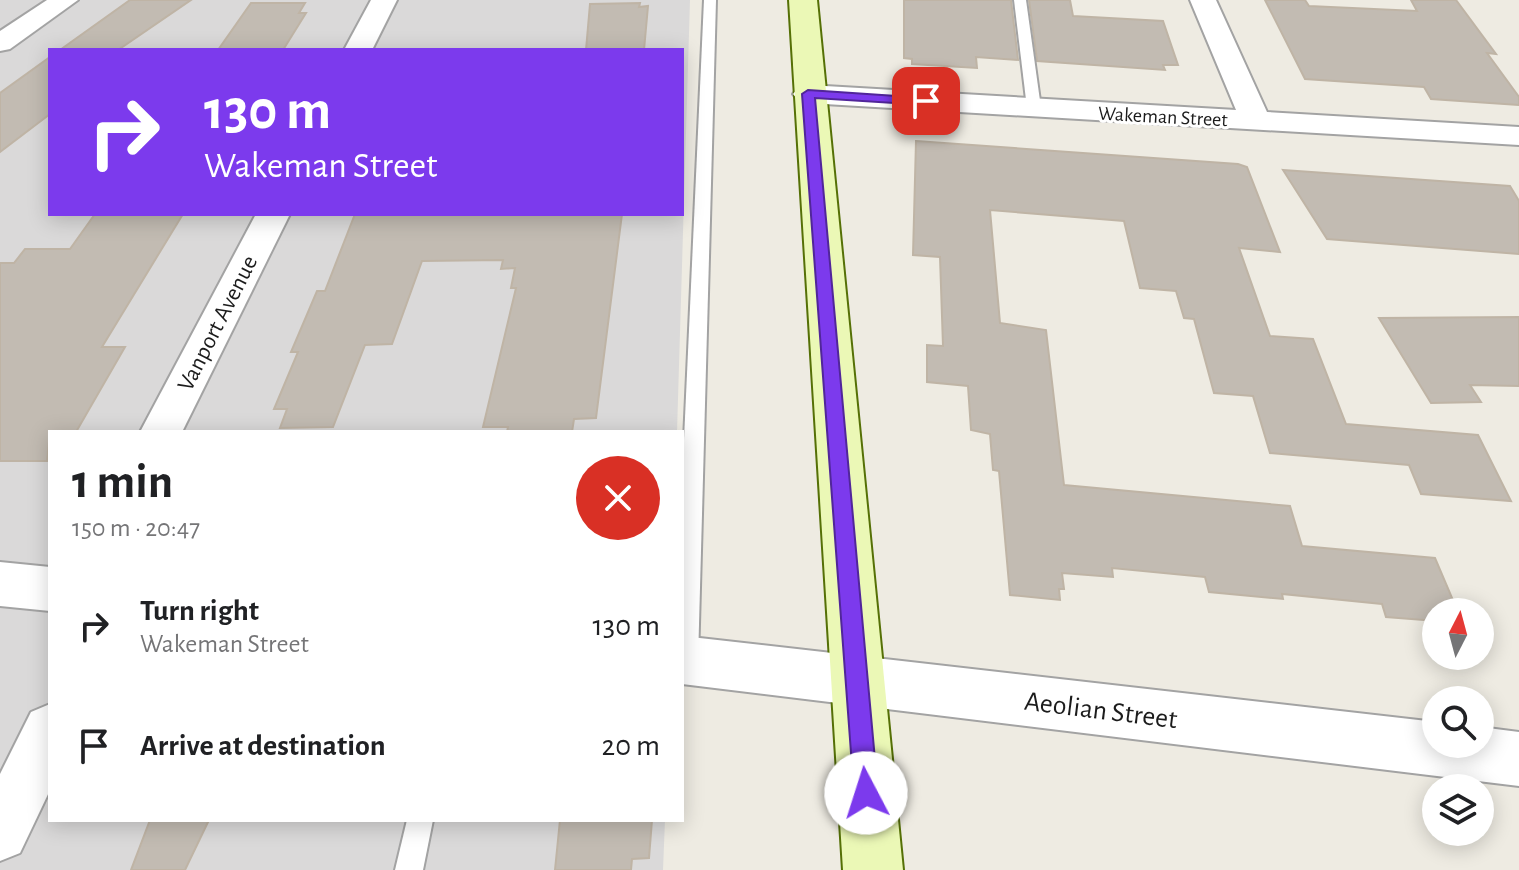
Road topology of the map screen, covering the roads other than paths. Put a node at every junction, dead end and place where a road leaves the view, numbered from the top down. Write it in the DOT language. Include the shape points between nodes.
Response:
graph roads {
  1 [pos="65,0"];
  2 [pos="384,0"];
  3 [pos="710,0"];
  4 [pos="803,0"];
  5 [pos="1020,0"];
  6 [pos="1203,0"];
  7 [pos="0,43"];
  8 [pos="359,48"];
  9 [pos="808,94"];
  10 [pos="1034,108"];
  11 [pos="1256,121"];
  12 [pos="1519,136"];
  13 [pos="272,216"];
  14 [pos="162,430"];
  15 [pos="0,584"];
  16 [pos="48,589"];
  17 [pos="684,661"];
  18 [pos="858,680"];
  19 [pos="48,735"];
  20 [pos="1519,759"];
  21 [pos="420,822"];
  22 [pos="0,833"];
  23 [pos="409,870"];
  24 [pos="873,870"];
  1 -- 7 [label="street"];
  2 -- 8 [label="street"];
  3 -- 17 [label="lane"];
  4 -- 9 [label="main road"];
  5 -- 10 [label="lane"];
  6 -- 11 [label="street"];
  9 -- 10 [label="street, Wakeman Street"];
  9 -- 18 [label="main road"];
  10 -- 11 [label="street, Wakeman Street"];
  11 -- 12 [label="street, Wakeman Street"];
  13 -- 14 [label="street, Vanport Avenue"];
  15 -- 16 [label="street"];
  17 -- 18 [label="street, Aeolian Street"];
  18 -- 20 [label="street, Aeolian Street"];
  18 -- 24 [label="main road"];
  19 -- 22 [label="street"];
  21 -- 23 [label="lane"];
}
